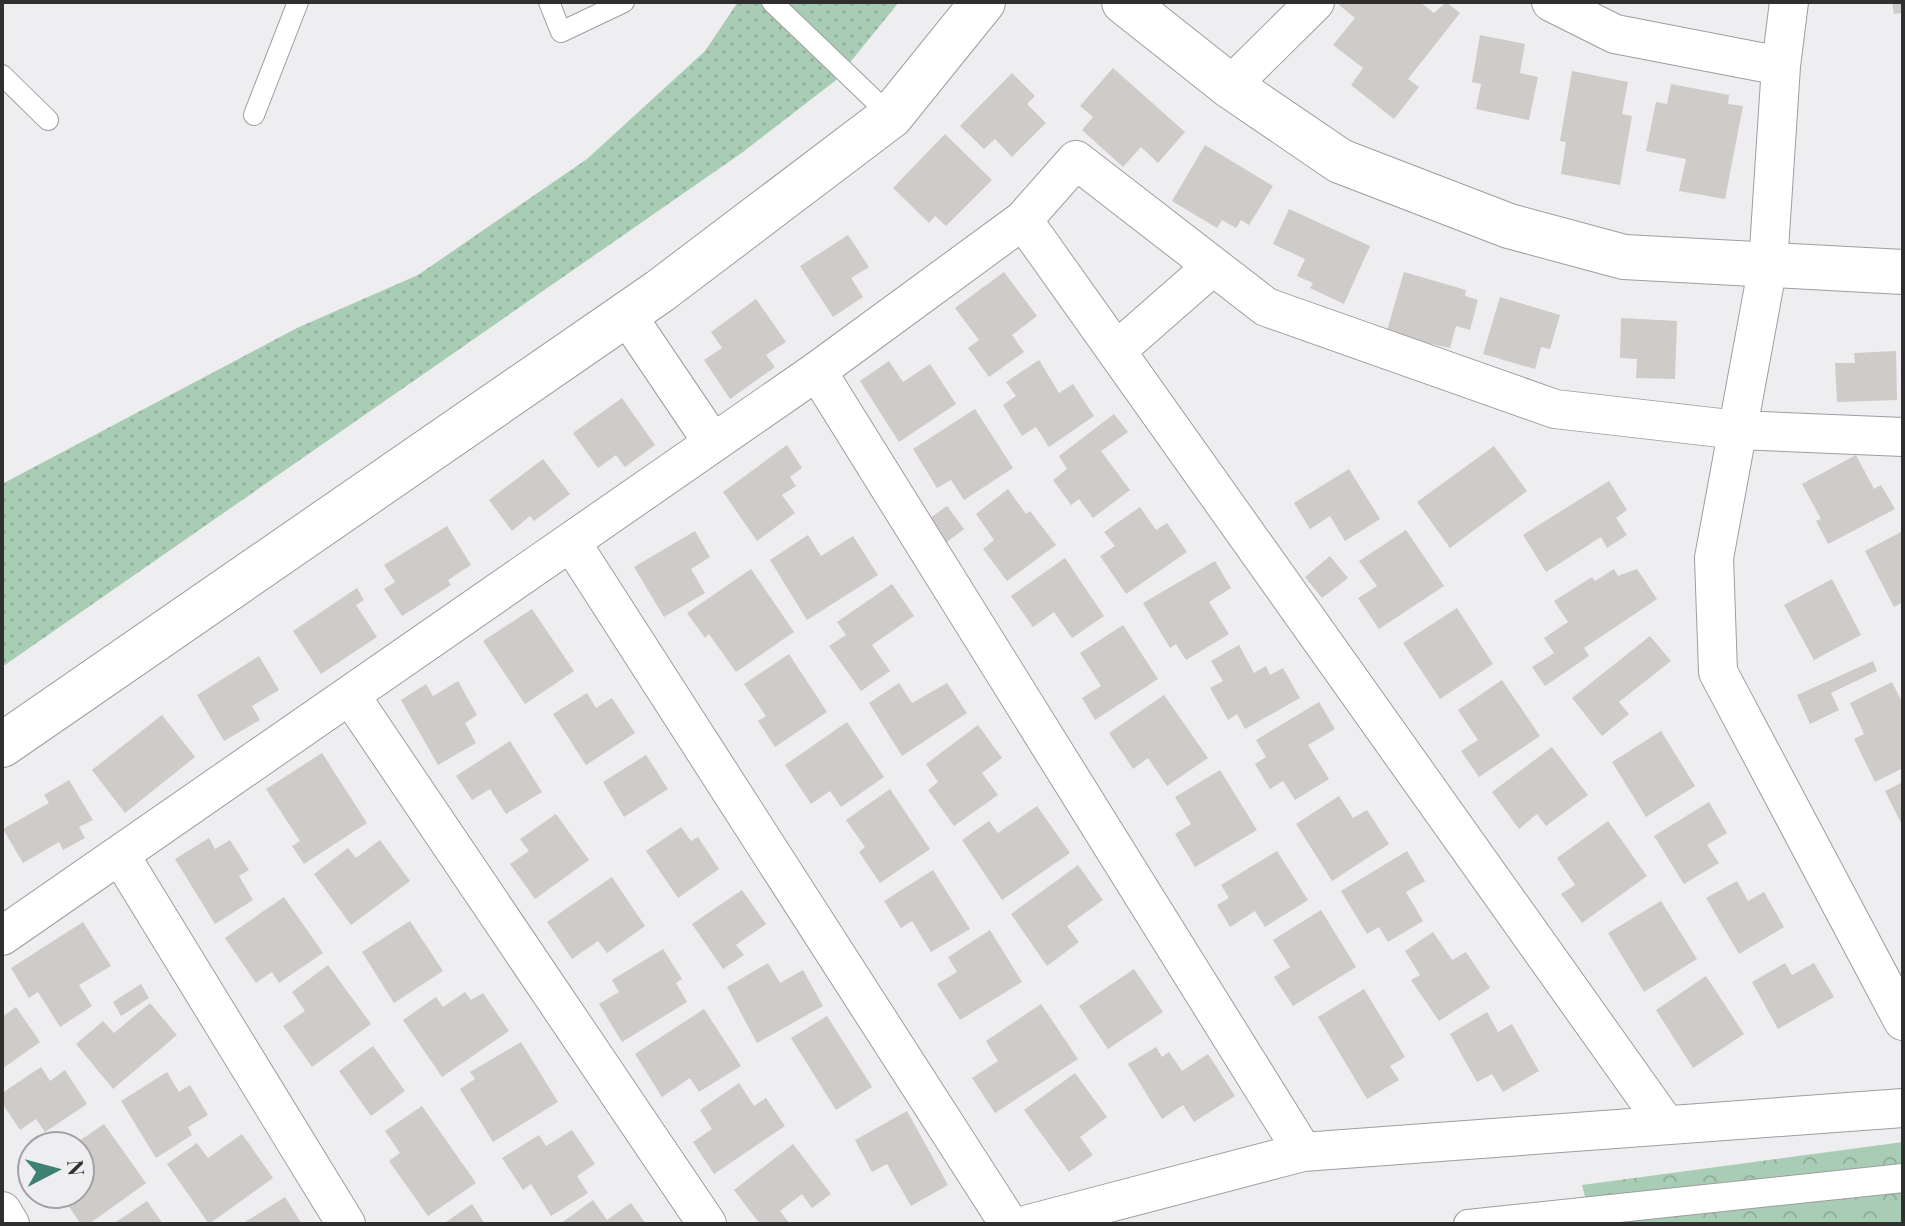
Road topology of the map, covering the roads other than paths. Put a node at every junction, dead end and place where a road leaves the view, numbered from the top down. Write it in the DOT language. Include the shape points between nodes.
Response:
graph roads {
  1 [pos="298,2"];
  2 [pos="549,2"];
  3 [pos="624,2"];
  4 [pos="772,2"];
  5 [pos="983,2"];
  6 [pos="1124,2"];
  7 [pos="1315,2"];
  8 [pos="1551,2"];
  9 [pos="1789,2"];
  10 [pos="1781,66"];
  11 [pos="2,75"];
  12 [pos="1230,86"];
  13 [pos="254,115"];
  14 [pos="891,116"];
  15 [pos="48,120"];
  16 [pos="1023,220"];
  17 [pos="1768,265"];
  18 [pos="1213,266"];
  19 [pos="1903,272"];
  20 [pos="626,314"];
  21 [pos="1116,351"];
  22 [pos="817,371"];
  23 [pos="1738,430"];
  24 [pos="1903,437"];
  25 [pos="713,443"];
  26 [pos="571,542"];
  27 [pos="350,695"];
  28 [pos="2,745"];
  29 [pos="120,855"];
  30 [pos="2,936"];
  31 [pos="1903,1021"];
  32 [pos="1903,1108"];
  33 [pos="1666,1125"];
  34 [pos="1303,1152"];
  35 [pos="1903,1178"];
  36 [pos="2,1211"];
  37 [pos="10,1224"];
  38 [pos="346,1224"];
  39 [pos="707,1224"];
  40 [pos="1009,1224"];
  41 [pos="1029,1224"];
  42 [pos="1468,1224"];
  1 -- 13 [label="lane"];
  2 -- 3 [label="lane" via="561,32"];
  4 -- 14 [label="lane"];
  5 -- 14 [label="street"];
  6 -- 12 [label="street"];
  7 -- 12 [label="street"];
  8 -- 10 [label="street" via="1615,34"];
  9 -- 10 [label="street"];
  10 -- 17 [label="street"];
  11 -- 15 [label="lane"];
  12 -- 17 [label="street" via="1340,161 1509,226 1624,257"];
  14 -- 20 [label="street"];
  16 -- 18 [label="street" via="1076,160"];
  16 -- 21 [label="street"];
  16 -- 22 [label="street"];
  17 -- 19 [label="street"];
  17 -- 23 [label="street"];
  18 -- 21 [label="street"];
  18 -- 23 [label="street" via="1266,307 1555,409"];
  20 -- 25 [label="street"];
  20 -- 28 [label="street"];
  21 -- 33 [label="street"];
  22 -- 25 [label="street"];
  22 -- 34 [label="street"];
  23 -- 24 [label="street"];
  23 -- 31 [label="street" via="1714,558 1718,672"];
  25 -- 26 [label="street"];
  26 -- 27 [label="street"];
  26 -- 40 [label="street"];
  27 -- 29 [label="street"];
  27 -- 39 [label="street"];
  29 -- 30 [label="street"];
  29 -- 38 [label="street"];
  32 -- 33 [label="street"];
  33 -- 34 [label="street"];
  34 -- 41 [label="street"];
  35 -- 42 [label="street"];
  36 -- 37 [label="street"];
}
